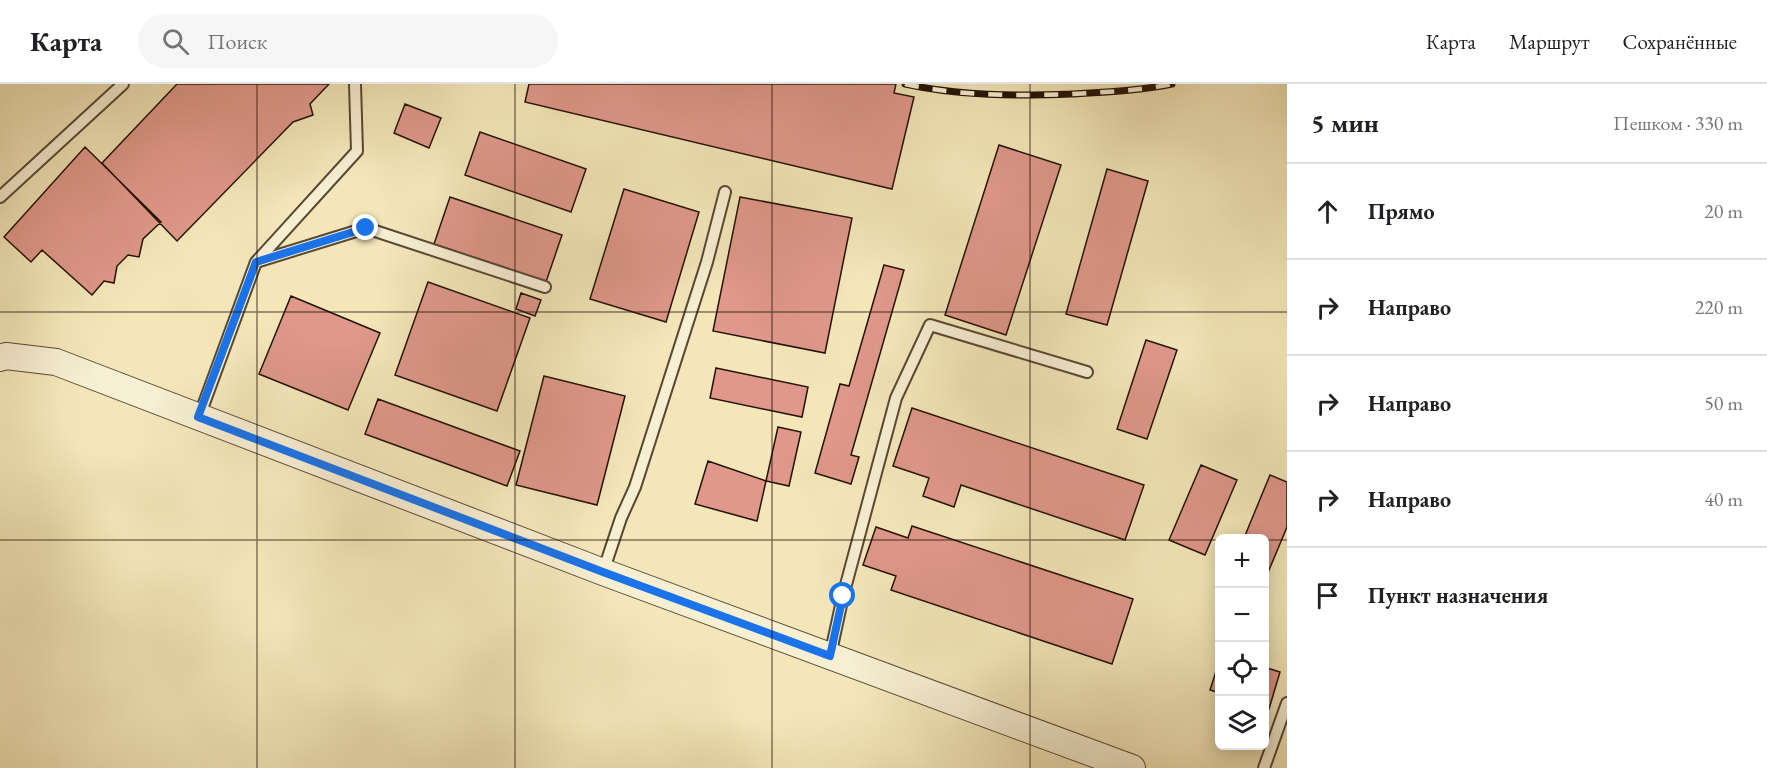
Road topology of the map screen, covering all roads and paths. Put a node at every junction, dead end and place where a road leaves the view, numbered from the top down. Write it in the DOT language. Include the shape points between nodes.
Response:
graph roads {
  1 [pos="123,84"];
  2 [pos="354,84"];
  3 [pos="725,192"];
  4 [pos="0,197"];
  5 [pos="256,262"];
  6 [pos="545,287"];
  7 [pos="2,356"];
  8 [pos="1087,372"];
  9 [pos="198,417"];
  10 [pos="603,572"];
  11 [pos="830,656"];
  12 [pos="1287,703"];
  13 [pos="1132,768"];
  14 [pos="1264,768"];
  1 -- 4 [label="lane"];
  2 -- 5 [label="lane" via="357,151"];
  3 -- 10 [label="lane" via="704,273 635,487"];
  5 -- 6 [label="lane" via="366,228"];
  5 -- 9 [label="lane"];
  7 -- 9 [label="street" via="56,362"];
  8 -- 11 [label="lane" via="930,325 896,398"];
  9 -- 10 [label="street"];
  10 -- 11 [label="street"];
  11 -- 13 [label="street"];
  12 -- 14 [label="lane"];
}
